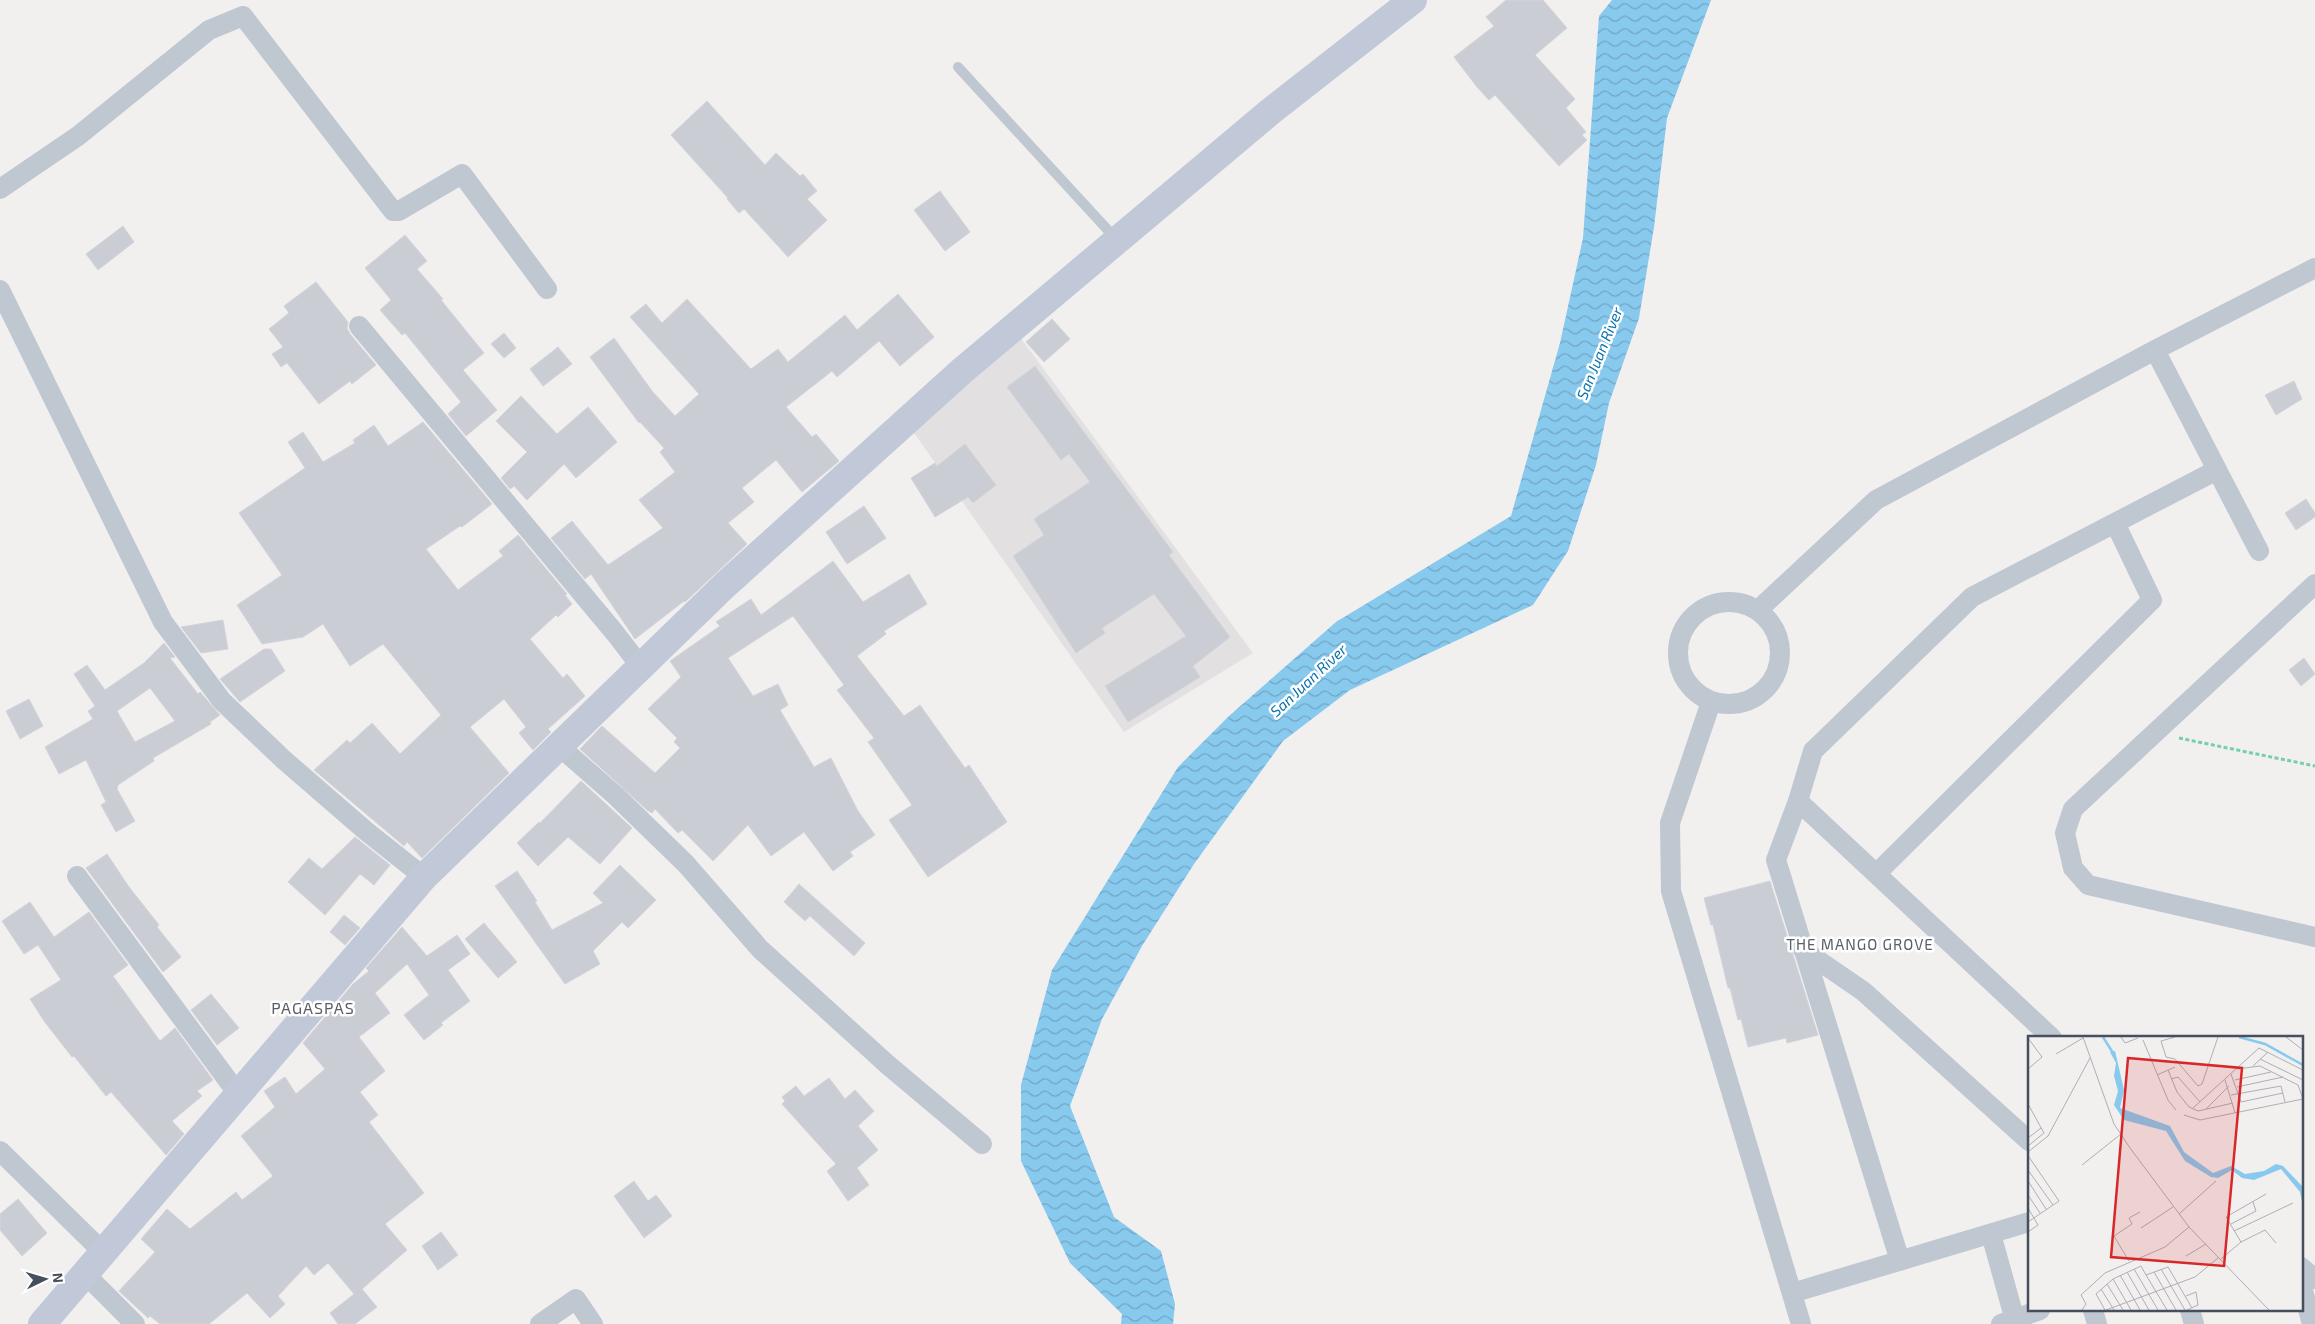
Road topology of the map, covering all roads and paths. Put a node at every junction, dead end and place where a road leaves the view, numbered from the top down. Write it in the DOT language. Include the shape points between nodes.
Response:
graph roads {
  1 [pos="1413,0"];
  2 [pos="958,67"];
  3 [pos="0,189"];
  4 [pos="1117,240"];
  5 [pos="2315,268"];
  6 [pos="547,289"];
  7 [pos="0,290"];
  8 [pos="359,326"];
  9 [pos="2154,350"];
  10 [pos="2217,470"];
  11 [pos="2115,523"];
  12 [pos="2259,551"];
  13 [pos="2315,584"];
  14 [pos="1758,610"];
  15 [pos="641,667"];
  16 [pos="1711,702"];
  17 [pos="2155,733"];
  18 [pos="559,746"];
  19 [pos="2315,766"];
  20 [pos="1798,801"];
  21 [pos="1876,874"];
  22 [pos="77,876"];
  23 [pos="424,877"];
  24 [pos="2315,937"];
  25 [pos="1803,950"];
  26 [pos="2050,1036"];
  27 [pos="238,1094"];
  28 [pos="2028,1140"];
  29 [pos="982,1144"];
  30 [pos="0,1151"];
  31 [pos="2028,1222"];
  32 [pos="1992,1234"];
  33 [pos="103,1252"];
  34 [pos="1900,1261"];
  35 [pos="2302,1268"];
  36 [pos="85,1274"];
  37 [pos="2315,1279"];
  38 [pos="2302,1287"];
  39 [pos="1792,1293"];
  40 [pos="2035,1312"];
  41 [pos="2011,1322"];
  42 [pos="42,1324"];
  43 [pos="135,1324"];
  44 [pos="540,1324"];
  45 [pos="593,1324"];
  46 [pos="1801,1324"];
  47 [pos="2312,1324"];
  1 -- 4 [label="main road" via="1271,111"];
  2 -- 4 [label="lane"];
  3 -- 6 [label="street" via="78,136 209,30 243,16 393,211 462,174"];
  4 -- 15 [label="main road" via="963,370 725,585"];
  5 -- 9 [label="street"];
  7 -- 23 [label="street" via="162,622 222,701 284,760"];
  8 -- 15 [label="street"];
  9 -- 10 [label="street"];
  9 -- 14 [label="street" via="1876,500"];
  10 -- 11 [label="street"];
  10 -- 12 [label="street"];
  11 -- 20 [label="street" via="1972,597 1813,751"];
  11 -- 21 [label="street" via="2152,600"];
  13 -- 17 [label="street"];
  14 -- 16 [label="street" via="1773,626 1778,640 1778,669 1767,688 1750,701 1730,705"];
  14 -- 16 [label="street" via="1740,602 1713,604 1689,620 1680,637 1677,656 1682,675 1694,691"];
  15 -- 18 [label="main road"];
  16 -- 39 [label="street" via="1670,823 1671,892"];
  17 -- 19 [label="path"];
  17 -- 24 [label="street" via="2073,809 2065,833 2074,868 2088,885"];
  18 -- 23 [label="main road"];
  18 -- 29 [label="street" via="686,864 760,949 888,1065"];
  20 -- 21 [label="street"];
  20 -- 25 [label="street" via="1776,860"];
  21 -- 26 [label="street"];
  22 -- 27 [label="street"];
  23 -- 27 [label="main road"];
  25 -- 28 [label="street" via="1863,992"];
  25 -- 34 [label="street"];
  27 -- 33 [label="main road"];
  30 -- 33 [label="street"];
  31 -- 32 [label="street"];
  32 -- 34 [label="street"];
  32 -- 41 [label="street"];
  33 -- 36 [label="main road"];
  34 -- 39 [label="street"];
  35 -- 37 [label="street"];
  36 -- 42 [label="main road"];
  36 -- 43 [label="street"];
  38 -- 47 [label="street"];
  39 -- 46 [label="street"];
  40 -- 41 [label="street"];
  44 -- 45 [label="street" via="576,1299"];
}
